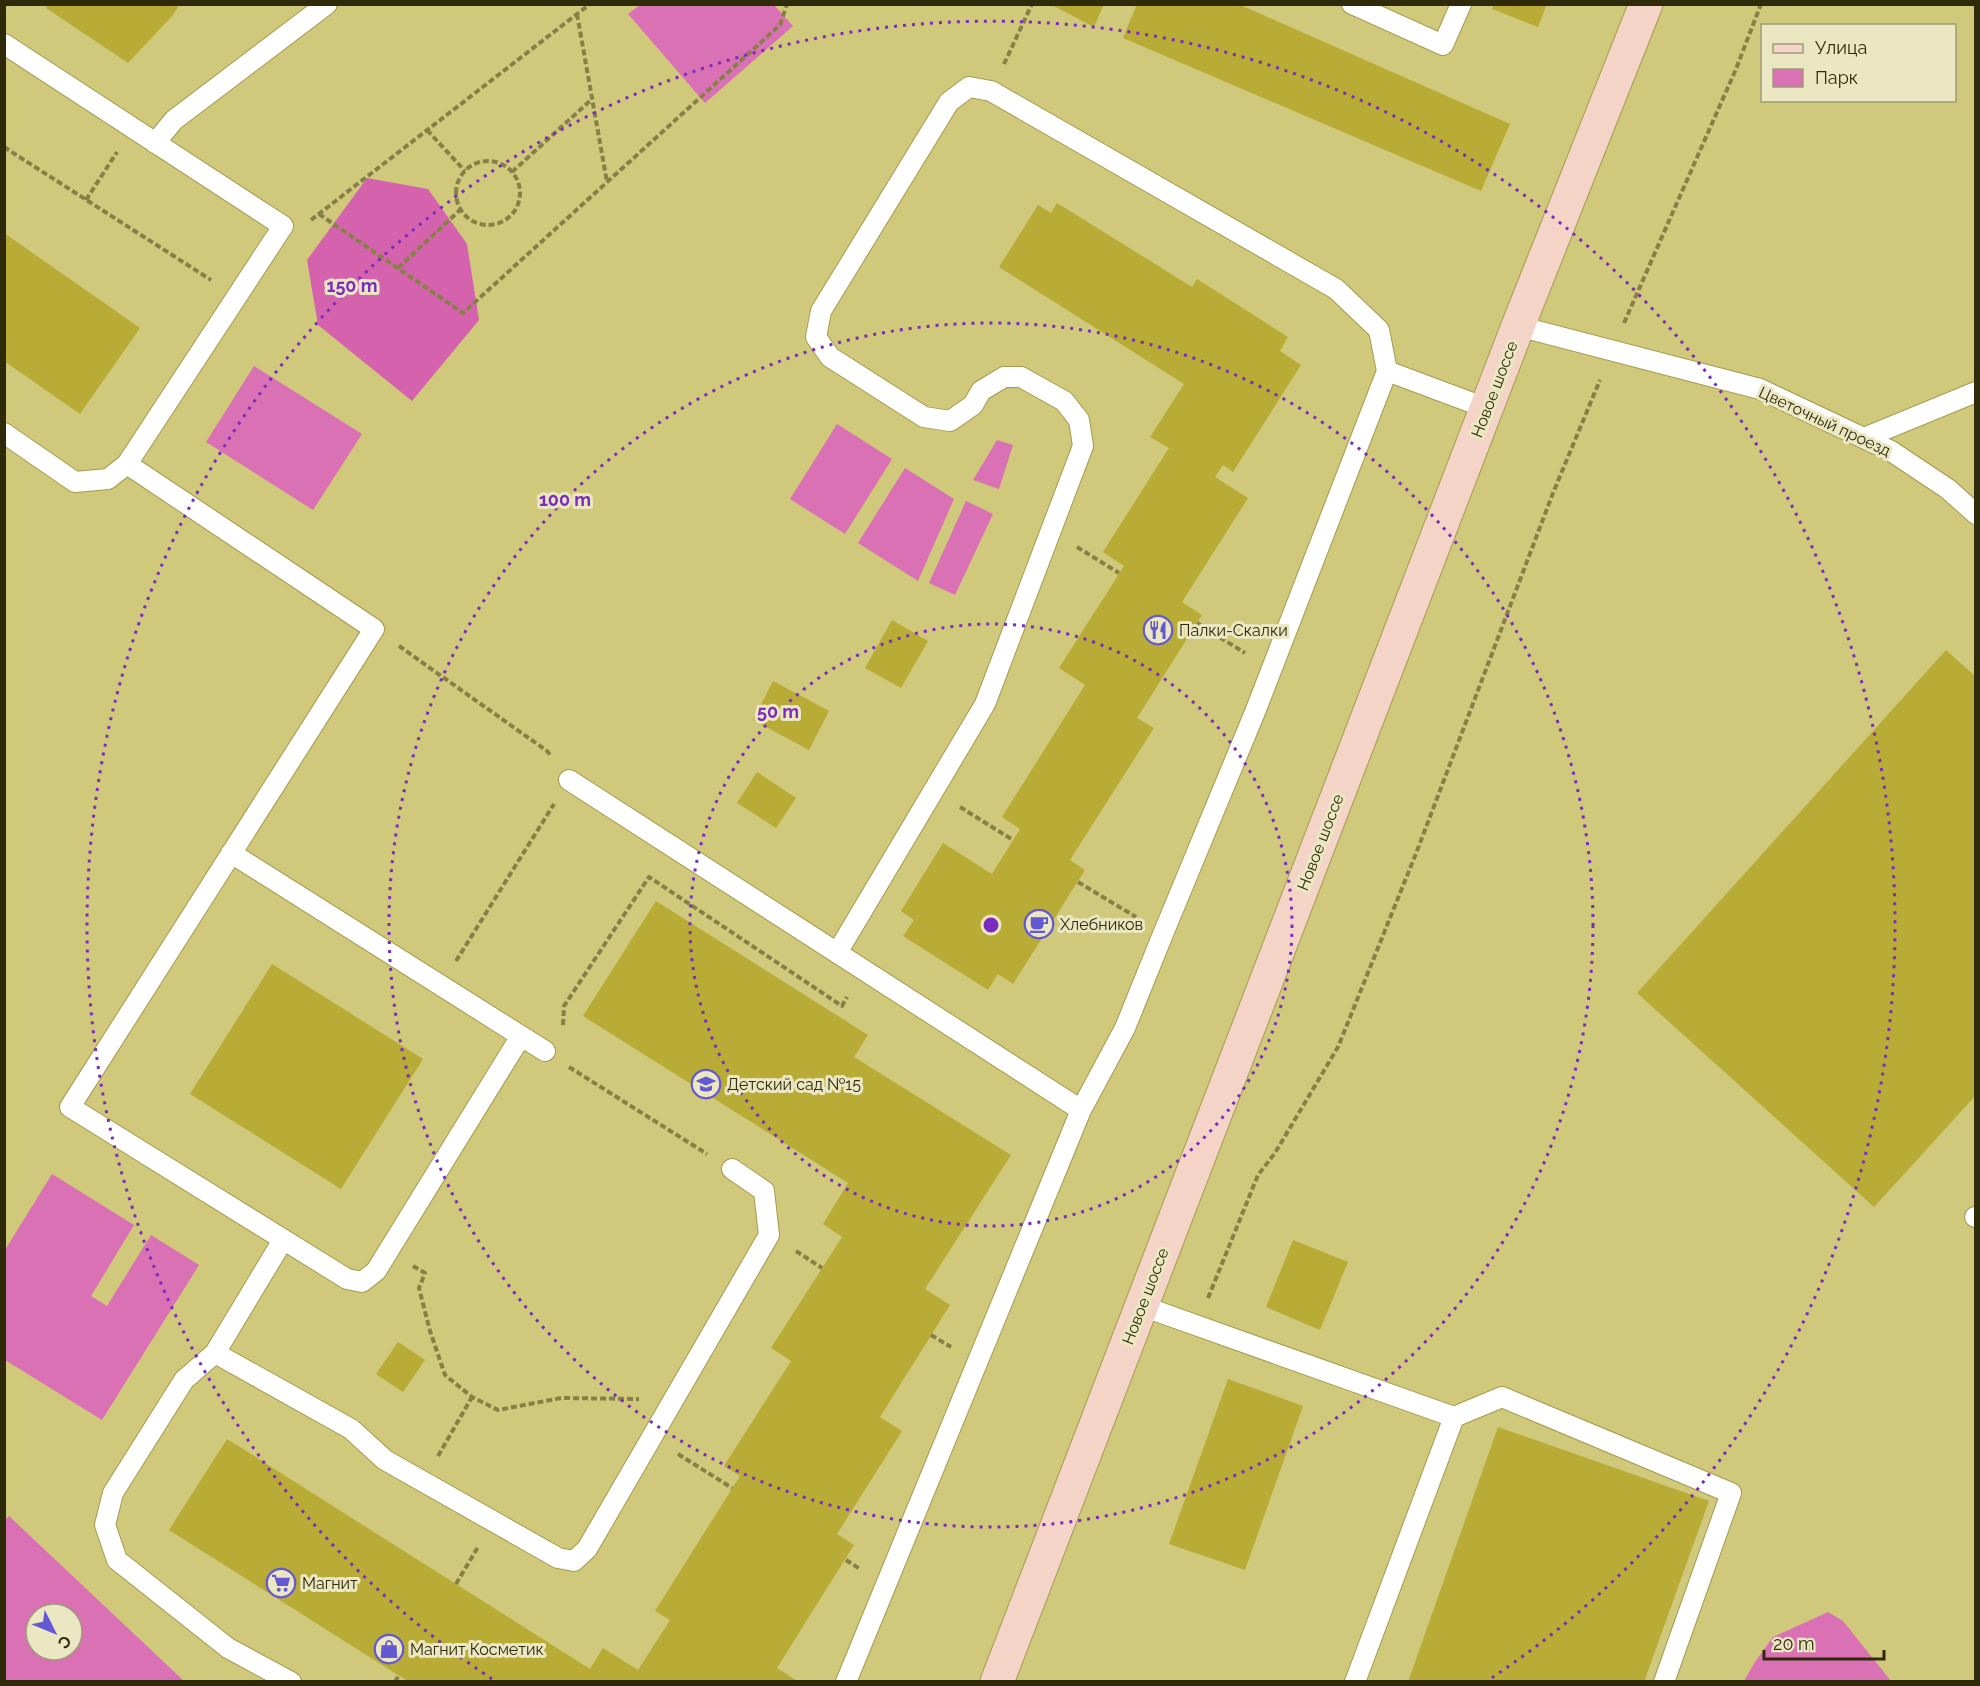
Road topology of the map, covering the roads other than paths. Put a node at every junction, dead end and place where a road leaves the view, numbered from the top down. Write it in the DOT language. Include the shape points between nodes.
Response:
graph roads {
  1 [pos="327,4"];
  2 [pos="1352,4"];
  3 [pos="1461,4"];
  4 [pos="1646,4"];
  5 [pos="4,44"];
  6 [pos="155,143"];
  7 [pos="1518,326"];
  8 [pos="1387,371"];
  9 [pos="1976,392"];
  10 [pos="1486,408"];
  11 [pos="4,433"];
  12 [pos="1864,438"];
  13 [pos="127,464"];
  14 [pos="1976,514"];
  15 [pos="569,780"];
  16 [pos="231,853"];
  17 [pos="837,953"];
  18 [pos="520,1036"];
  19 [pos="553,1056"];
  20 [pos="1081,1110"];
  21 [pos="732,1169"];
  22 [pos="283,1240"];
  23 [pos="1142,1306"];
  24 [pos="215,1353"];
  25 [pos="1454,1417"];
  26 [pos="291,1682"];
  27 [pos="846,1682"];
  28 [pos="996,1682"];
  29 [pos="1355,1682"];
  30 [pos="1664,1682"];
  1 -- 6 [label="lane" via="174,120"];
  2 -- 3 [label="lane" via="1443,45"];
  4 -- 7 [label="street, Новое шоссе"];
  5 -- 6 [label="lane"];
  6 -- 13 [label="lane" via="283,226"];
  7 -- 10 [label="street, Новое шоссе"];
  7 -- 12 [label="lane, Цветочный проезд" via="1760,389"];
  8 -- 10 [label="lane"];
  8 -- 17 [label="lane" via="1379,330 1336,289 991,92 969,87 949,102 821,311 816,337 830,357 924,417 950,421 973,405 981,391 1004,377 1022,377 1064,401 1079,420 1083,446 985,704"];
  8 -- 20 [label="lane" via="1272,669 1125,1028"];
  9 -- 12 [label="lane"];
  10 -- 23 [label="street, Новое шоссе"];
  11 -- 13 [label="lane" via="75,482 108,478"];
  12 -- 14 [label="lane, Цветочный проезд" via="1948,489"];
  13 -- 16 [label="lane" via="374,629"];
  15 -- 17 [label="lane"];
  16 -- 18 [label="lane"];
  16 -- 22 [label="lane" via="70,1107"];
  17 -- 20 [label="lane"];
  18 -- 19 [label="lane"];
  18 -- 22 [label="lane" via="376,1271 362,1282 347,1279"];
  20 -- 27 [label="lane"];
  21 -- 24 [label="lane" via="764,1191 770,1235 587,1550 574,1562 558,1558 385,1460 351,1429"];
  22 -- 24 [label="lane"];
  23 -- 25 [label="lane"];
  23 -- 28 [label="street, Новое шоссе"];
  24 -- 26 [label="lane" via="184,1380 113,1493 105,1525 117,1560 228,1647"];
  25 -- 29 [label="lane"];
  25 -- 30 [label="lane" via="1502,1397 1731,1493"];
}
